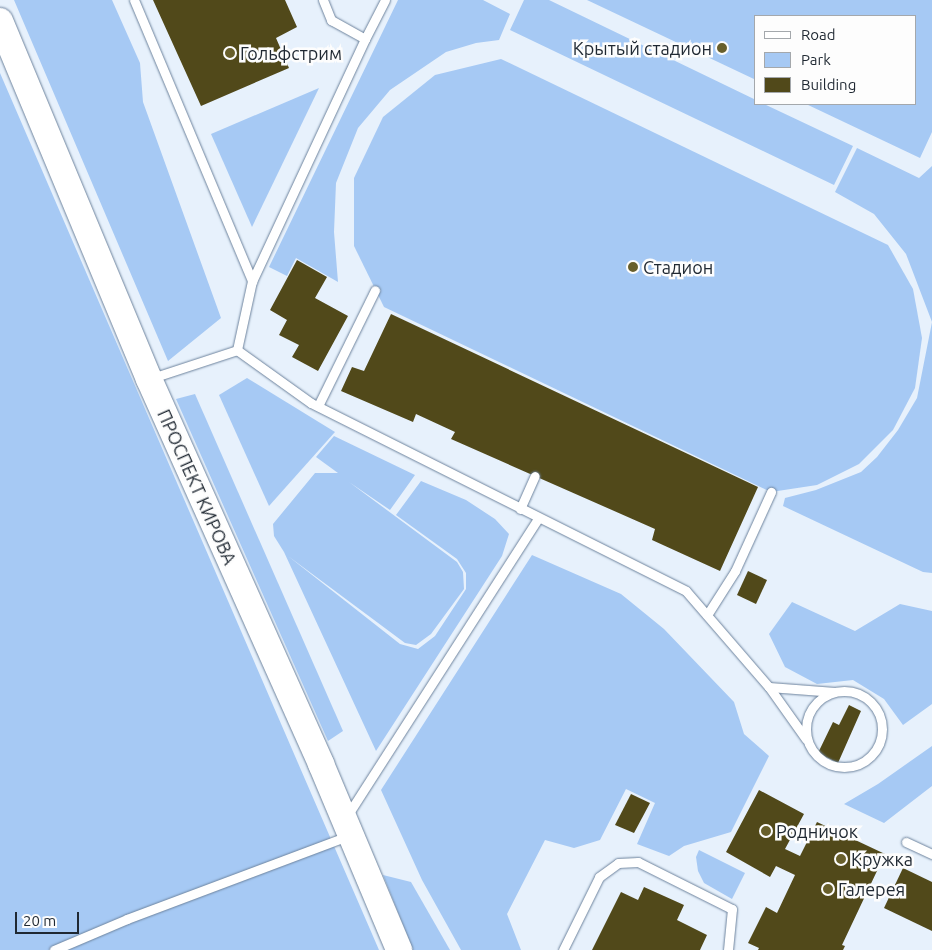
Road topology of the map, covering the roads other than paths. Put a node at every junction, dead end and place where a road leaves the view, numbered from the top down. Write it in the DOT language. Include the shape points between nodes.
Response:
graph roads {
  1 [pos="134,0"];
  2 [pos="323,0"];
  3 [pos="385,0"];
  4 [pos="0,21"];
  5 [pos="365,38"];
  6 [pos="252,281"];
  7 [pos="375,290"];
  8 [pos="237,350"];
  9 [pos="149,379"];
  10 [pos="318,406"];
  11 [pos="535,476"];
  12 [pos="771,492"];
  13 [pos="520,509"];
  14 [pos="538,518"];
  15 [pos="707,615"];
  16 [pos="769,687"];
  17 [pos="835,692"];
  18 [pos="807,741"];
  19 [pos="347,828"];
  20 [pos="906,842"];
  21 [pos="932,854"];
  22 [pos="54,950"];
  23 [pos="399,950"];
  24 [pos="563,950"];
  25 [pos="728,950"];
  1 -- 6 [label="lane"];
  2 -- 5 [label="lane" via="331,20"];
  3 -- 5 [label="lane"];
  4 -- 9 [label="main road, ПРОСПЕКТ КИРОВА"];
  5 -- 6 [label="lane"];
  6 -- 8 [label="lane"];
  7 -- 10 [label="lane"];
  8 -- 9 [label="lane"];
  8 -- 10 [label="lane"];
  9 -- 19 [label="main road, ПРОСПЕКТ КИРОВА"];
  10 -- 13 [label="lane"];
  11 -- 13 [label="lane"];
  12 -- 15 [label="lane" via="735,571"];
  13 -- 14 [label="lane"];
  14 -- 15 [label="lane" via="686,591"];
  14 -- 19 [label="lane"];
  15 -- 16 [label="lane"];
  16 -- 17 [label="lane"];
  16 -- 18 [label="lane"];
  17 -- 18 [label="lane" via="818,700 809,712"];
  17 -- 18 [label="lane" via="854,692 874,705 882,726 877,748 861,763 840,767 822,761"];
  19 -- 22 [label="lane"];
  19 -- 23 [label="main road, ПРОСПЕКТ КИРОВА"];
  20 -- 21 [label="lane"];
  24 -- 25 [label="lane" via="599,876 618,863 638,862 732,910"];
}
